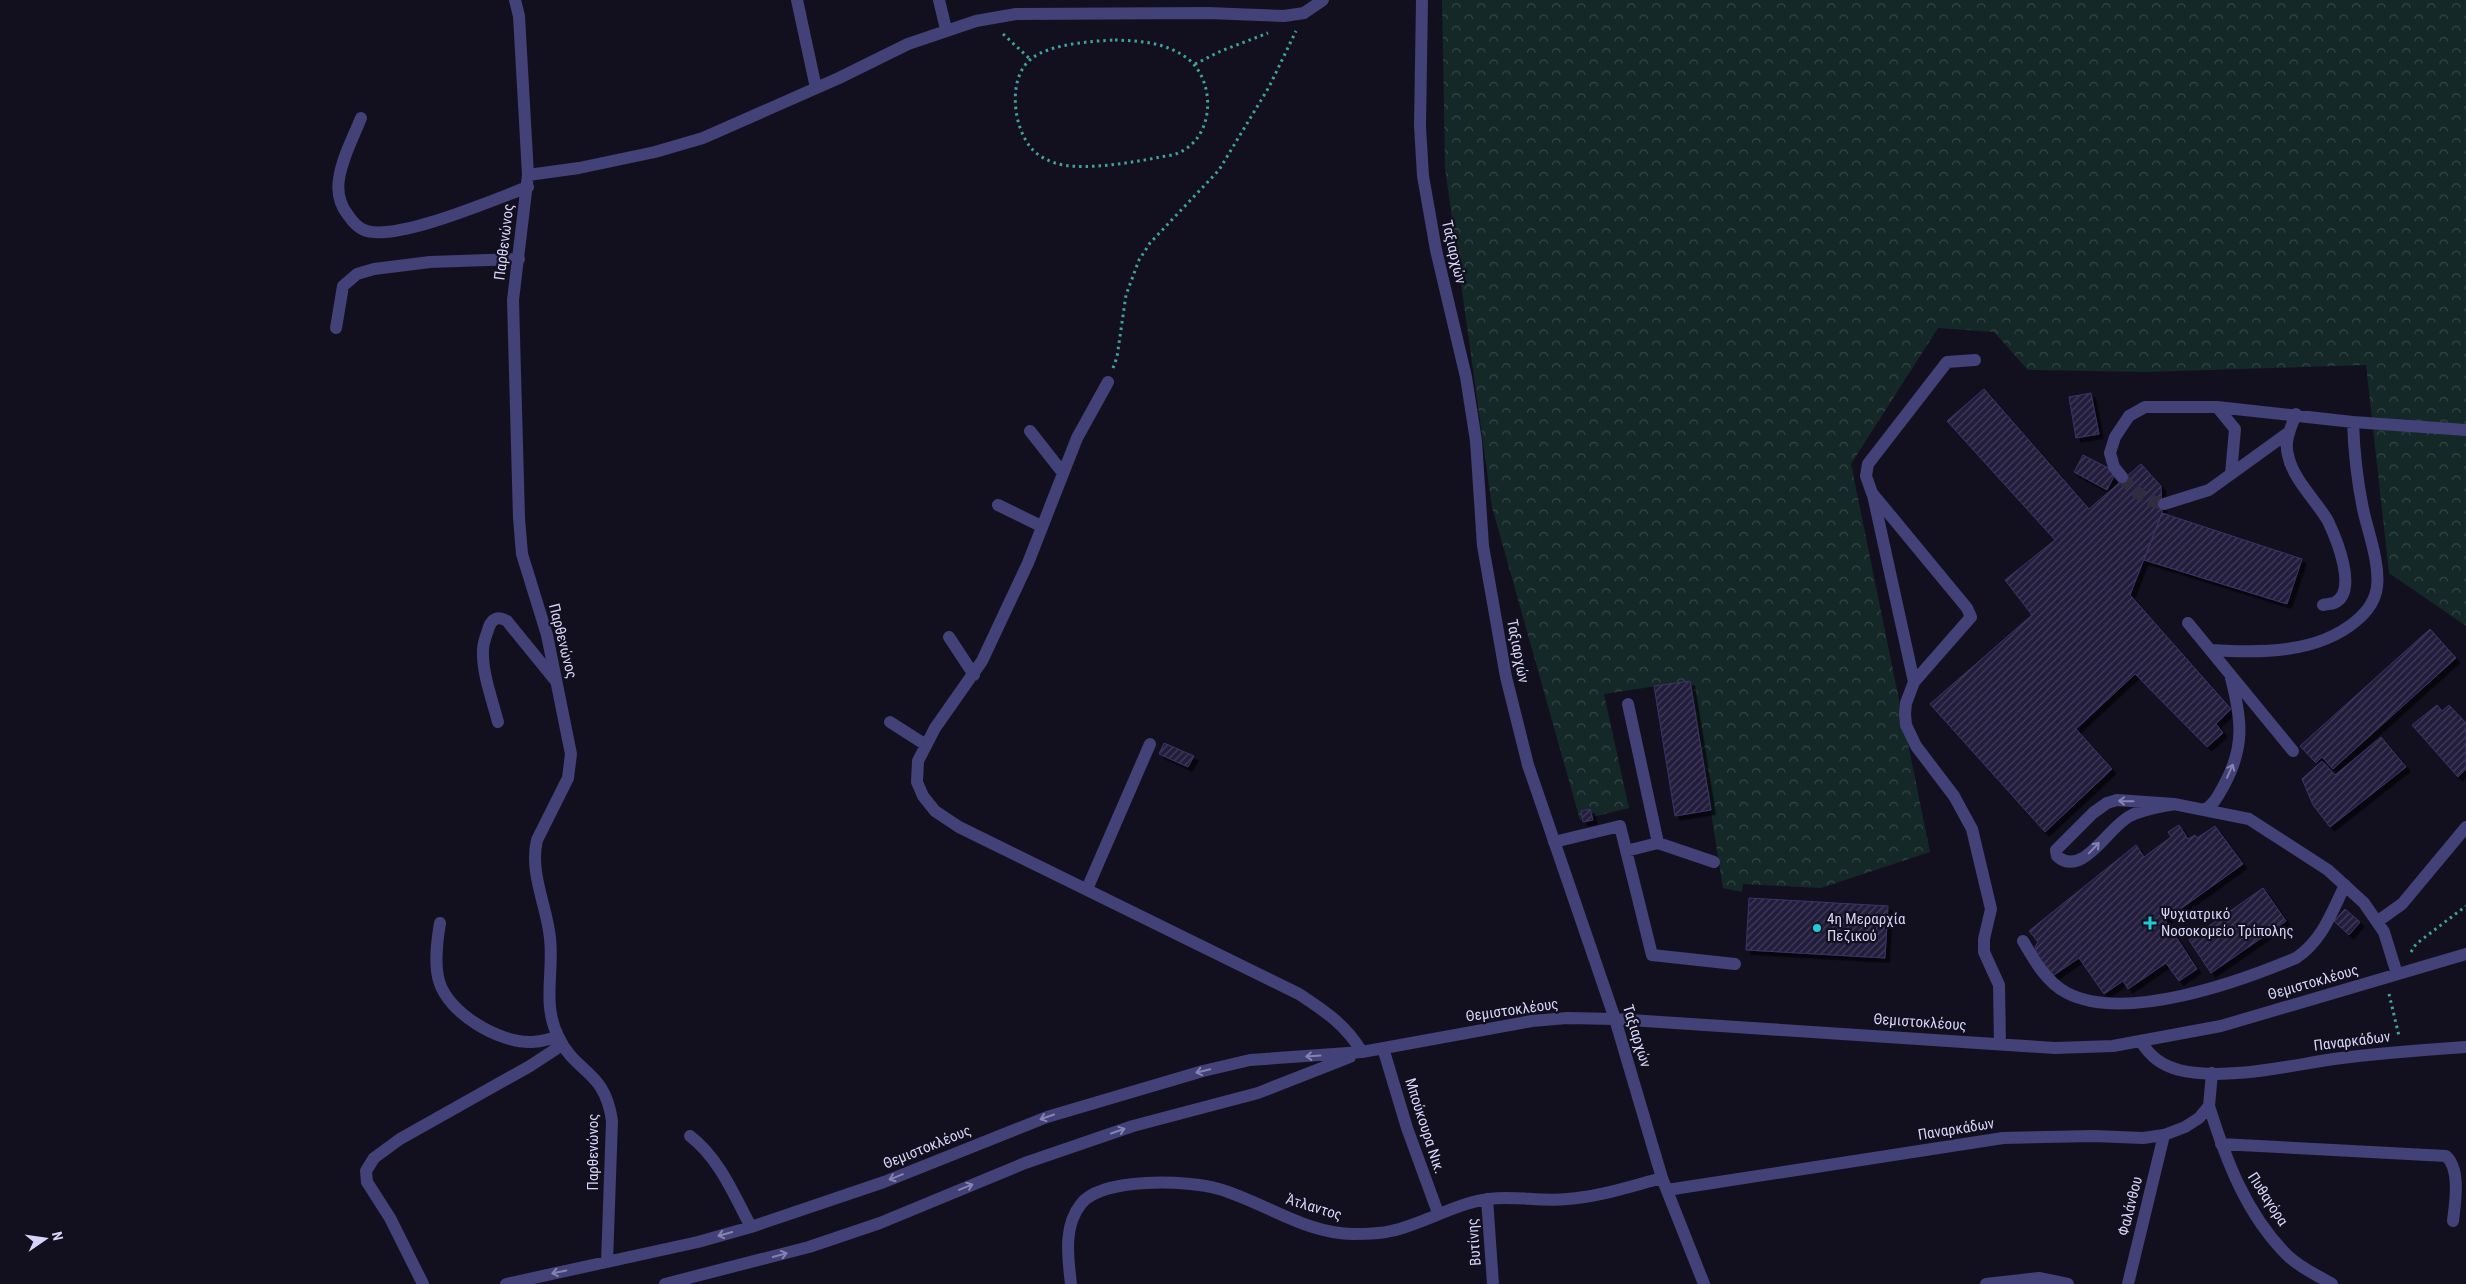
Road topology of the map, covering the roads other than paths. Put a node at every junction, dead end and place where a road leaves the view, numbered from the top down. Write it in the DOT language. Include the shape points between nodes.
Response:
graph roads {
  1 [pos="515,0"];
  2 [pos="797,0"];
  3 [pos="939,0"];
  4 [pos="1323,0"];
  5 [pos="1422,0"];
  6 [pos="946,29"];
  7 [pos="816,88"];
  8 [pos="361,118"];
  9 [pos="528,181"];
  10 [pos="519,259"];
  11 [pos="336,328"];
  12 [pos="1975,360"];
  13 [pos="1108,382"];
  14 [pos="2217,407"];
  15 [pos="2296,414"];
  16 [pos="2353,422"];
  17 [pos="2466,430"];
  18 [pos="1030,431"];
  19 [pos="2289,432"];
  20 [pos="1063,473"];
  21 [pos="2231,474"];
  22 [pos="2122,477"];
  23 [pos="1872,493"];
  24 [pos="2164,504"];
  25 [pos="998,505"];
  26 [pos="1042,526"];
  27 [pos="2323,605"];
  28 [pos="2188,623"];
  29 [pos="950,637"];
  30 [pos="2211,650"];
  31 [pos="2230,673"];
  32 [pos="974,674"];
  33 [pos="557,682"];
  34 [pos="1914,682"];
  35 [pos="1628,704"];
  36 [pos="498,722"];
  37 [pos="890,722"];
  38 [pos="1150,744"];
  39 [pos="926,745"];
  40 [pos="2293,751"];
  41 [pos="2174,804"];
  42 [pos="2204,810"];
  43 [pos="2466,827"];
  44 [pos="1554,842"];
  45 [pos="1658,843"];
  46 [pos="1626,851"];
  47 [pos="1714,862"];
  48 [pos="2345,885"];
  49 [pos="1087,890"];
  50 [pos="2378,921"];
  51 [pos="440,923"];
  52 [pos="2023,940"];
  53 [pos="2466,954"];
  54 [pos="1735,964"];
  55 [pos="2392,976"];
  56 [pos="1615,1019"];
  57 [pos="560,1041"];
  58 [pos="2141,1042"];
  59 [pos="2000,1044"];
  60 [pos="1383,1048"];
  61 [pos="2466,1048"];
  62 [pos="1362,1052"];
  63 [pos="2212,1073"];
  64 [pos="2209,1106"];
  65 [pos="2164,1135"];
  66 [pos="690,1136"];
  67 [pos="2221,1144"];
  68 [pos="1662,1178"];
  69 [pos="1667,1190"];
  70 [pos="1487,1199"];
  71 [pos="1438,1213"];
  72 [pos="2453,1221"];
  73 [pos="751,1227"];
  74 [pos="607,1262"];
  75 [pos="423,1284"];
  76 [pos="506,1284"];
  77 [pos="665,1284"];
  78 [pos="1071,1284"];
  79 [pos="1493,1284"];
  80 [pos="1704,1284"];
  81 [pos="1986,1284"];
  82 [pos="2068,1284"];
  83 [pos="2128,1284"];
  84 [pos="2332,1284"];
  1 -- 9 [label="street, Παρθενώνος" via="519,16"];
  2 -- 7 [label="street"];
  3 -- 6 [label="street"];
  4 -- 6 [label="street" via="1304,14 1284,16 1016,14"];
  5 -- 44 [label="street, Ταξιαρχών" via="1420,126 1428,206 1466,377 1476,441 1483,546 1506,676 1528,765"];
  6 -- 7 [label="street"];
  7 -- 9 [label="street" via="682,144"];
  8 -- 9 [label="street" via="342,162 338,181 343,209 364,230 377,233 398,230 443,218"];
  9 -- 10 [label="street, Παρθενώνος"];
  10 -- 11 [label="street" via="430,262 357,274 343,286"];
  10 -- 33 [label="street, Παρθενώνος" via="513,300 519,528 522,554 547,635"];
  12 -- 23 [label="street" via="1947,362 1868,464 1866,476"];
  13 -- 20 [label="street"];
  14 -- 15 [label="street"];
  14 -- 21 [label="street" via="2235,429"];
  14 -- 22 [label="street" via="2145,407 2129,416 2115,437 2110,453 2114,467"];
  15 -- 16 [label="street"];
  15 -- 19 [label="street"];
  16 -- 17 [label="street"];
  16 -- 30 [label="street" via="2354,460 2374,554 2377,587 2370,609 2345,630 2320,642 2250,652"];
  18 -- 20 [label="street"];
  19 -- 21 [label="street"];
  19 -- 27 [label="street" via="2288,456 2328,521 2345,570 2343,595 2335,602"];
  20 -- 26 [label="street"];
  21 -- 24 [label="street" via="2209,490"];
  23 -- 34 [label="street"];
  23 -- 34 [label="street" via="1971,617"];
  25 -- 26 [label="street"];
  26 -- 32 [label="street" via="1028,563"];
  28 -- 30 [label="street"];
  29 -- 32 [label="street"];
  30 -- 31 [label="street"];
  31 -- 40 [label="street"];
  42 -- 31 [label="street, one-way" via="2210,808 2224,785 2239,746 2241,724"];
  32 -- 39 [label="street"];
  33 -- 36 [label="street" via="507,621 495,618 490,623 483,653"];
  33 -- 57 [label="street, Παρθενώνος" via="571,754 571,770 540,831 534,851 550,938 550,1009"];
  34 -- 59 [label="street" via="1906,703 1906,725 1916,746 1954,796 1972,829 1981,860 1991,909 1984,952 1999,985"];
  35 -- 45 [label="street"];
  37 -- 39 [label="street"];
  38 -- 49 [label="street"];
  39 -- 49 [label="street" via="918,761 917,782 935,811"];
  41 -- 41 [label="street, one-way" via="2124,800 2107,803 2058,846 2057,856 2068,863 2077,862 2130,816"];
  41 -- 42 [label="street"];
  42 -- 48 [label="street" via="2249,819 2277,835"];
  43 -- 50 [label="street" via="2402,904"];
  44 -- 46 [label="street" via="1620,826"];
  44 -- 56 [label="street, Ταξιαρχών"];
  45 -- 46 [label="street"];
  45 -- 47 [label="street"];
  46 -- 54 [label="street" via="1652,955"];
  48 -- 50 [label="street"];
  48 -- 52 [label="street" via="2317,940 2296,958 2212,988 2160,1001 2106,1002 2084,999 2067,992 2052,982 2037,965"];
  49 -- 62 [label="street" via="1299,994 1351,1033"];
  50 -- 55 [label="street" via="2390,943"];
  51 -- 57 [label="street" via="437,965 439,981 448,1001 481,1028 530,1042"];
  53 -- 55 [label="street, Θεμιστοκλέους"];
  55 -- 58 [label="street, Θεμιστοκλέους" via="2221,1026"];
  56 -- 59 [label="street, Θεμιστοκλέους"];
  56 -- 60 [label="street, Θεμιστοκλέους" via="1567,1018 1532,1022"];
  56 -- 68 [label="street, Ταξιαρχών"];
  57 -- 74 [label="street, Παρθενώνος" via="595,1077 610,1105"];
  57 -- 75 [label="street" via="530,1066 400,1139 369,1165 367,1182 390,1218"];
  58 -- 59 [label="street, Θεμιστοκλέους" via="2087,1048"];
  58 -- 63 [label="street, Παναρκάδων" via="2150,1056 2164,1065"];
  60 -- 62 [label="street, Θεμιστοκλέους"];
  60 -- 71 [label="street, Μπούκουρα Νικ." via="1407,1128"];
  61 -- 63 [label="street, Παναρκάδων"];
  62 -- 73 [label="street, Θεμιστοκλέους, one-way" via="1250,1060 1124,1092 1047,1117 884,1182"];
  77 -- 62 [label="street, Θεμιστοκλέους, one-way" via="809,1247 880,1223 1025,1163 1133,1126 1258,1093"];
  63 -- 64 [label="street"];
  64 -- 65 [label="street, Παναρκάδων" via="2200,1118"];
  64 -- 67 [label="street, Πυθαγόρα"];
  65 -- 69 [label="street, Παναρκάδων" via="2143,1138 2003,1138"];
  65 -- 83 [label="street, Φαλάνθου"];
  66 -- 73 [label="street" via="712,1156"];
  67 -- 72 [label="street" via="2446,1156 2454,1173"];
  67 -- 84 [label="street, Πυθαγόρα" via="2242,1193 2286,1254"];
  68 -- 69 [label="street, Ταξιαρχών"];
  68 -- 70 [label="street, Άτλαντος" via="1566,1200"];
  69 -- 80 [label="street, Ταξιαρχών"];
  70 -- 71 [label="street, Άτλαντος"];
  70 -- 79 [label="street, Βυτίνης"];
  71 -- 78 [label="street, Άτλαντος" via="1390,1232 1351,1234 1286,1218 1219,1189 1178,1182 1128,1184 1108,1188 1087,1198 1079,1206 1069,1238"];
  73 -- 74 [label="street, Θεμιστοκλέους, one-way"];
  74 -- 76 [label="street, Θεμιστοκλέους, one-way"];
  81 -- 82 [label="street" via="2039,1278"];
}
